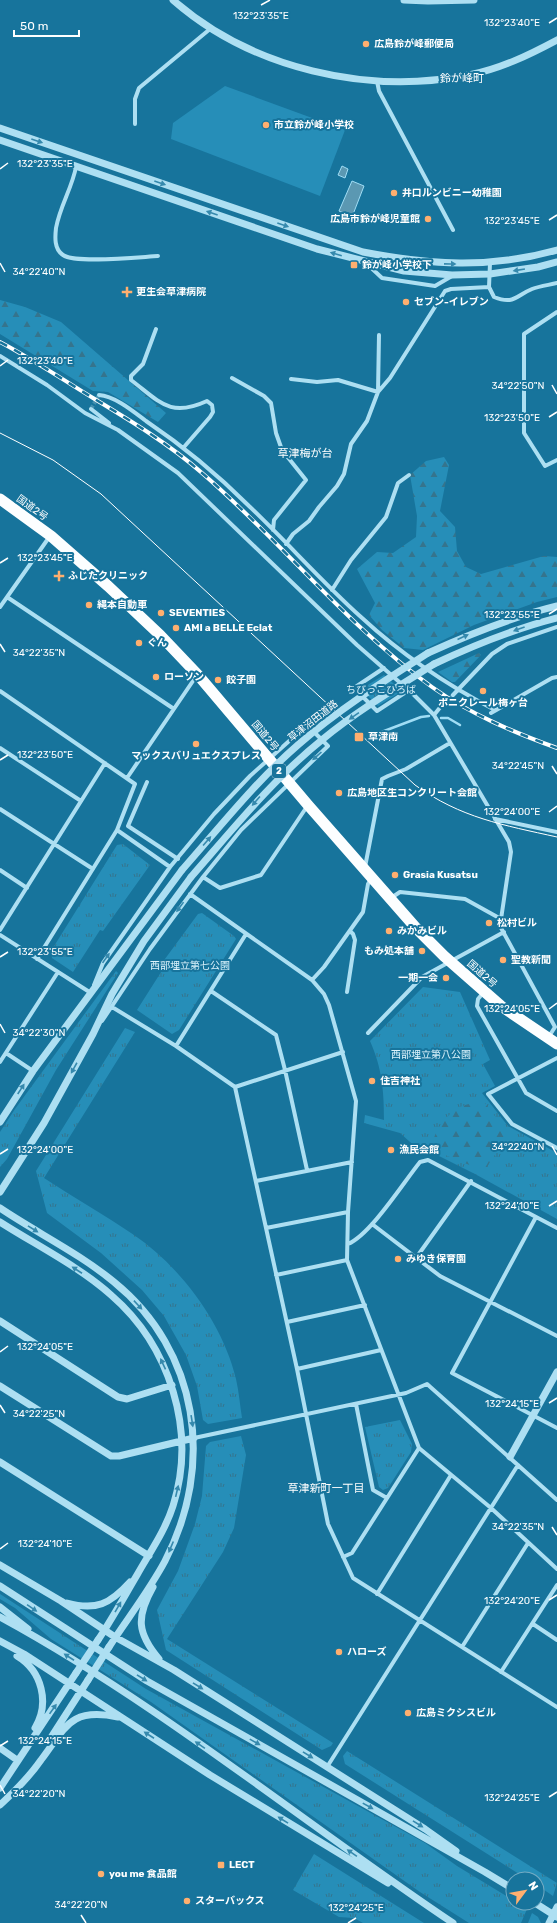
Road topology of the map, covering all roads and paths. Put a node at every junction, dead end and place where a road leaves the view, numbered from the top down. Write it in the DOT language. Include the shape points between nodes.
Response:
graph roads {
  1 [pos="173,0"];
  2 [pos="404,0"];
  3 [pos="474,0"];
  4 [pos="210,29"];
  5 [pos="557,40"];
  6 [pos="377,81"];
  7 [pos="135,124"];
  8 [pos="0,128"];
  9 [pos="0,140"];
  10 [pos="76,167"];
  11 [pos="453,230"];
  12 [pos="557,250"];
  13 [pos="158,256"];
  14 [pos="557,262"];
  15 [pos="366,263"];
  16 [pos="490,263"];
  17 [pos="490,274"];
  18 [pos="452,276"];
  19 [pos="557,283"];
  20 [pos="489,287"];
  21 [pos="557,312"];
  22 [pos="156,329"];
  23 [pos="379,335"];
  24 [pos="0,356"];
  25 [pos="232,378"];
  26 [pos="291,379"];
  27 [pos="378,392"];
  28 [pos="99,395"];
  29 [pos="91,409"];
  30 [pos="112,426"];
  31 [pos="184,447"];
  32 [pos="557,460"];
  33 [pos="409,475"];
  34 [pos="0,499"];
  35 [pos="273,530"];
  36 [pos="51,536"];
  37 [pos="286,544"];
  38 [pos="332,590"];
  39 [pos="7,597"];
  40 [pos="0,606"];
  41 [pos="557,606"];
  42 [pos="557,618"];
  43 [pos="557,628"];
  44 [pos="384,668"];
  45 [pos="198,675"];
  46 [pos="557,677"];
  47 [pos="408,690"];
  48 [pos="457,690"];
  49 [pos="0,691"];
  50 [pos="453,695"];
  51 [pos="442,705"];
  52 [pos="174,709"];
  53 [pos="434,715"];
  54 [pos="450,743"];
  55 [pos="0,748"];
  56 [pos="269,758"];
  57 [pos="105,763"];
  58 [pos="127,778"];
  59 [pos="147,782"];
  60 [pos="289,783"];
  61 [pos="81,801"];
  62 [pos="308,805"];
  63 [pos="0,809"];
  64 [pos="495,819"];
  65 [pos="116,830"];
  66 [pos="557,832"];
  67 [pos="54,844"];
  68 [pos="178,859"];
  69 [pos="170,867"];
  70 [pos="93,869"];
  71 [pos="0,870"];
  72 [pos="368,874"];
  73 [pos="203,877"];
  74 [pos="27,888"];
  75 [pos="190,894"];
  76 [pos="391,898"];
  77 [pos="501,919"];
  78 [pos="0,930"];
  79 [pos="350,931"];
  80 [pos="504,932"];
  81 [pos="246,934"];
  82 [pos="0,935"];
  83 [pos="37,959"];
  84 [pos="450,962"];
  85 [pos="58,972"];
  86 [pos="312,980"];
  87 [pos="211,991"];
  88 [pos="347,992"];
  89 [pos="483,992"];
  90 [pos="91,993"];
  91 [pos="112,1007"];
  92 [pos="557,1017"];
  93 [pos="551,1020"];
  94 [pos="368,1033"];
  95 [pos="93,1034"];
  96 [pos="552,1042"];
  97 [pos="176,1046"];
  98 [pos="343,1052"];
  99 [pos="6,1053"];
  100 [pos="557,1058"];
  101 [pos="0,1062"];
  102 [pos="286,1070"];
  103 [pos="33,1071"];
  104 [pos="516,1078"];
  105 [pos="235,1086"];
  106 [pos="557,1111"];
  107 [pos="0,1122"];
  108 [pos="557,1148"];
  109 [pos="352,1162"];
  110 [pos="307,1170"];
  111 [pos="256,1181"];
  112 [pos="470,1181"];
  113 [pos="0,1192"];
  114 [pos="0,1208"];
  115 [pos="348,1212"];
  116 [pos="536,1217"];
  117 [pos="0,1222"];
  118 [pos="372,1224"];
  119 [pos="266,1228"];
  120 [pos="557,1228"];
  121 [pos="348,1244"];
  122 [pos="416,1258"];
  123 [pos="347,1260"];
  124 [pos="276,1275"];
  125 [pos="490,1301"];
  126 [pos="364,1305"];
  127 [pos="0,1321"];
  128 [pos="287,1322"];
  129 [pos="557,1336"];
  130 [pos="381,1350"];
  131 [pos="297,1369"];
  132 [pos="557,1372"];
  133 [pos="555,1382"];
  134 [pos="172,1385"];
  135 [pos="0,1386"];
  136 [pos="399,1394"];
  137 [pos="356,1404"];
  138 [pos="306,1414"];
  139 [pos="533,1415"];
  140 [pos="557,1428"];
  141 [pos="194,1438"];
  142 [pos="181,1441"];
  143 [pos="419,1448"];
  144 [pos="510,1457"];
  145 [pos="0,1462"];
  146 [pos="518,1465"];
  147 [pos="451,1475"];
  148 [pos="387,1498"];
  149 [pos="557,1500"];
  150 [pos="491,1508"];
  151 [pos="528,1543"];
  152 [pos="149,1556"];
  153 [pos="343,1557"];
  154 [pos="164,1562"];
  155 [pos="0,1565"];
  156 [pos="557,1569"];
  157 [pos="137,1574"];
  158 [pos="557,1585"];
  159 [pos="0,1586"];
  160 [pos="377,1594"];
  161 [pos="61,1601"];
  162 [pos="0,1607"];
  163 [pos="0,1617"];
  164 [pos="419,1621"];
  165 [pos="533,1624"];
  166 [pos="104,1630"];
  167 [pos="116,1637"];
  168 [pos="42,1640"];
  169 [pos="557,1640"];
  170 [pos="0,1641"];
  171 [pos="0,1645"];
  172 [pos="462,1647"];
  173 [pos="174,1670"];
  174 [pos="502,1672"];
  175 [pos="70,1684"];
  176 [pos="81,1691"];
  177 [pos="557,1707"];
  178 [pos="124,1718"];
  179 [pos="30,1743"];
  180 [pos="0,1748"];
  181 [pos="17,1760"];
  182 [pos="327,1767"];
  183 [pos="27,1775"];
  184 [pos="0,1788"];
  185 [pos="0,1805"];
  186 [pos="485,1872"];
  187 [pos="505,1884"];
  188 [pos="430,1907"];
  189 [pos="557,1907"];
  190 [pos="545,1909"];
  191 [pos="555,1915"];
  192 [pos="453,1923"];
  193 [pos="549,1923"];
  1 -- 4 [label="street"];
  2 -- 3 [label="street"];
  4 -- 6 [label="street" via="297,68 353,80"];
  4 -- 7 [label="street" via="139,88 135,100"];
  5 -- 6 [label="street" via="527,56 469,75 416,81"];
  6 -- 11 [label="street" via="379,91"];
  8 -- 16 [label="street, one-way" via="363,252 449,264"];
  9 -- 10 [label="street"];
  10 -- 13 [label="street" via="56,227 55,244 63,255 77,260"];
  15 -- 10 [label="street, one-way" via="317,249"];
  12 -- 16 [label="street"];
  14 -- 17 [label="street, one-way"];
  15 -- 18 [label="street" via="404,271"];
  15 -- 18 [label="street" via="382,278 435,286"];
  16 -- 17 [label="street"];
  17 -- 18 [label="street"];
  17 -- 20 [label="street"];
  19 -- 20 [label="street" via="533,288 514,300 503,301 494,297"];
  20 -- 27 [label="street" via="446,291 390,378"];
  21 -- 32 [label="street" via="524,334 523,396 524,432 545,466"];
  22 -- 31 [label="street" via="143,364 131,380 166,406 180,410 207,401 212,405 213,412 210,417"];
  23 -- 27 [label="street"];
  24 -- 30 [label="street" via="47,385 85,413"];
  25 -- 35 [label="street" via="264,396 271,403 282,450 306,480 274,520"];
  26 -- 27 [label="street" via="317,382 338,380"];
  27 -- 37 [label="street" via="364,425 351,444 341,480 309,521 293,534"];
  28 -- 31 [label="street" via="106,395"];
  29 -- 30 [label="street"];
  30 -- 44 [label="street" via="153,454 192,486"];
  31 -- 35 [label="street"];
  33 -- 38 [label="street" via="398,483 386,517 351,560"];
  34 -- 36 [label="highway, 国道2号 / 2"];
  35 -- 37 [label="street"];
  36 -- 39 [label="street"];
  36 -- 45 [label="highway, 国道2号 / 2" via="160,635"];
  37 -- 38 [label="street"];
  38 -- 48 [label="street" via="379,632"];
  39 -- 40 [label="street"];
  39 -- 52 [label="street"];
  90 -- 41 [label="street, 草津沼田道路, one-way, bridge" via="182,870 255,786 298,744 369,691 428,652 524,614"];
  42 -- 95 [label="street, 草津沼田道路, one-way, bridge" via="479,643 434,664 344,722 303,756 263,794 191,877 144,941 112,994"];
  43 -- 48 [label="street" via="507,644 492,654"];
  44 -- 47 [label="street"];
  44 -- 47 [label="street" via="354,688 376,711"];
  45 -- 52 [label="street"];
  45 -- 56 [label="highway, 国道2号 / 2"];
  46 -- 48 [label="street" via="493,711"];
  47 -- 53 [label="street"];
  48 -- 50 [label="street"];
  49 -- 57 [label="street"];
  51 -- 53 [label="street"];
  52 -- 58 [label="street"];
  53 -- 54 [label="street"];
  54 -- 64 [label="street"];
  54 -- 72 [label="street" via="382,780"];
  55 -- 61 [label="street"];
  56 -- 60 [label="highway, 国道2号 / 2"];
  56 -- 60 [label="street, one-way" via="307,725 328,746"];
  56 -- 68 [label="street" via="214,814"];
  57 -- 58 [label="street"];
  57 -- 61 [label="street"];
  58 -- 65 [label="street" via="135,784"];
  59 -- 68 [label="street" via="128,826"];
  60 -- 62 [label="highway, 国道2号 / 2"];
  60 -- 73 [label="street" via="241,830"];
  61 -- 67 [label="street"];
  62 -- 72 [label="highway, 国道2号 / 2"];
  62 -- 73 [label="street" via="261,875 220,888"];
  63 -- 67 [label="street"];
  64 -- 66 [label="street"];
  64 -- 77 [label="street" via="507,837 511,852"];
  65 -- 69 [label="street"];
  65 -- 70 [label="street"];
  67 -- 70 [label="street"];
  67 -- 74 [label="street"];
  68 -- 69 [label="street"];
  90 -- 69 [label="street, one-way" via="102,963"];
  70 -- 83 [label="street"];
  71 -- 74 [label="street"];
  72 -- 76 [label="highway, 国道2号 / 2"];
  72 -- 79 [label="street" via="363,912"];
  73 -- 75 [label="street"];
  74 -- 78 [label="street"];
  75 -- 81 [label="street"];
  75 -- 91 [label="street, one-way"];
  76 -- 77 [label="street" via="400,892 465,899"];
  76 -- 84 [label="highway, 国道2号 / 2"];
  77 -- 80 [label="street" via="500,926"];
  79 -- 86 [label="street"];
  79 -- 88 [label="street" via="355,940"];
  80 -- 84 [label="street"];
  80 -- 93 [label="street"];
  81 -- 86 [label="street"];
  81 -- 87 [label="street"];
  82 -- 83 [label="street"];
  83 -- 85 [label="street"];
  84 -- 89 [label="highway, 国道2号 / 2"];
  84 -- 94 [label="street" via="422,977"];
  85 -- 90 [label="street"];
  85 -- 99 [label="street"];
  86 -- 98 [label="street" via="324,994"];
  87 -- 97 [label="street"];
  87 -- 102 [label="street" via="276,1035"];
  89 -- 96 [label="highway, 国道2号 / 2"];
  89 -- 104 [label="street" via="477,1006"];
  90 -- 103 [label="street, 草津沼田道路"];
  91 -- 95 [label="street"];
  91 -- 97 [label="street"];
  92 -- 93 [label="street"];
  93 -- 96 [label="street" via="555,1027"];
  95 -- 113 [label="street, 草津沼田道路, one-way" via="44,1123"];
  97 -- 105 [label="street"];
  98 -- 102 [label="street"];
  98 -- 109 [label="street" via="356,1101"];
  99 -- 101 [label="street"];
  99 -- 103 [label="street"];
  100 -- 104 [label="street"];
  102 -- 105 [label="street"];
  102 -- 110 [label="street"];
  107 -- 103 [label="street, 草津沼田道路, one-way"];
  104 -- 106 [label="street" via="526,1093"];
  104 -- 108 [label="street" via="488,1094 512,1124"];
  105 -- 111 [label="street"];
  109 -- 110 [label="street"];
  109 -- 115 [label="street"];
  110 -- 111 [label="street"];
  111 -- 119 [label="street"];
  112 -- 116 [label="street"];
  112 -- 118 [label="street" via="428,1160 420,1162"];
  112 -- 122 [label="street"];
  114 -- 141 [label="street, one-way" via="98,1270 144,1311 163,1338 180,1373 189,1404"];
  115 -- 119 [label="street"];
  115 -- 121 [label="street"];
  116 -- 120 [label="street"];
  116 -- 125 [label="street"];
  134 -- 117 [label="street, one-way" via="154,1345 124,1306 100,1285"];
  118 -- 121 [label="street"];
  118 -- 122 [label="street"];
  119 -- 124 [label="street"];
  121 -- 123 [label="street"];
  122 -- 125 [label="street" via="440,1276"];
  123 -- 124 [label="street"];
  123 -- 126 [label="street"];
  124 -- 128 [label="street"];
  125 -- 129 [label="street"];
  125 -- 139 [label="street" via="452,1373"];
  126 -- 128 [label="street"];
  126 -- 130 [label="street"];
  127 -- 134 [label="street" via="118,1397 127,1399"];
  128 -- 131 [label="street"];
  130 -- 131 [label="street"];
  130 -- 136 [label="street"];
  131 -- 138 [label="street"];
  132 -- 133 [label="street"];
  133 -- 139 [label="street"];
  134 -- 142 [label="street" via="178,1408"];
  135 -- 142 [label="street" via="111,1456"];
  136 -- 137 [label="street"];
  136 -- 143 [label="street"];
  136 -- 144 [label="street" via="406,1394 427,1384"];
  137 -- 138 [label="street"];
  137 -- 148 [label="street" via="373,1490"];
  138 -- 141 [label="street"];
  138 -- 153 [label="street" via="328,1524"];
  139 -- 140 [label="street"];
  139 -- 144 [label="street"];
  141 -- 142 [label="street"];
  141 -- 154 [label="street, one-way" via="189,1495"];
  152 -- 142 [label="street, one-way" via="173,1505 180,1475"];
  143 -- 147 [label="street"];
  143 -- 148 [label="street"];
  144 -- 146 [label="street"];
  145 -- 152 [label="street"];
  146 -- 149 [label="street"];
  146 -- 150 [label="street"];
  147 -- 150 [label="street"];
  147 -- 160 [label="street"];
  148 -- 153 [label="street" via="352,1553"];
  150 -- 151 [label="street"];
  150 -- 164 [label="street"];
  151 -- 156 [label="street"];
  151 -- 172 [label="street"];
  152 -- 157 [label="street"];
  153 -- 160 [label="street" via="353,1578"];
  154 -- 167 [label="street"];
  154 -- 173 [label="street" via="143,1609 140,1627 150,1649 159,1660"];
  155 -- 161 [label="street"];
  157 -- 161 [label="street" via="117,1595 98,1606 82,1606"];
  166 -- 157 [label="street, one-way"];
  158 -- 165 [label="street"];
  159 -- 186 [label="street, one-way" via="147,1681"];
  160 -- 164 [label="street"];
  161 -- 166 [label="street"];
  162 -- 168 [label="street"];
  163 -- 168 [label="street"];
  164 -- 172 [label="street"];
  164 -- 182 [label="street"];
  165 -- 169 [label="street"];
  165 -- 174 [label="street"];
  166 -- 167 [label="street"];
  166 -- 175 [label="street, bridge"];
  167 -- 173 [label="street"];
  167 -- 176 [label="street, bridge"];
  188 -- 168 [label="street, one-way" via="136,1700"];
  170 -- 175 [label="street"];
  171 -- 179 [label="street" via="28,1664 39,1681 43,1699 42,1712 30,1735"];
  172 -- 174 [label="street"];
  173 -- 182 [label="street, one-way"];
  174 -- 177 [label="street"];
  175 -- 176 [label="street"];
  179 -- 175 [label="street, one-way"];
  176 -- 178 [label="street"];
  176 -- 183 [label="street"];
  178 -- 183 [label="street" via="98,1713 77,1719 60,1732 41,1761"];
  188 -- 178 [label="street, one-way" via="210,1776"];
  179 -- 181 [label="street"];
  180 -- 181 [label="street"];
  181 -- 184 [label="street"];
  182 -- 186 [label="street, one-way" via="425,1829"];
  183 -- 185 [label="street"];
  186 -- 187 [label="street"];
  188 -- 192 [label="street"];
  189 -- 191 [label="street"];
  190 -- 191 [label="street"];
  191 -- 193 [label="street"];
}
